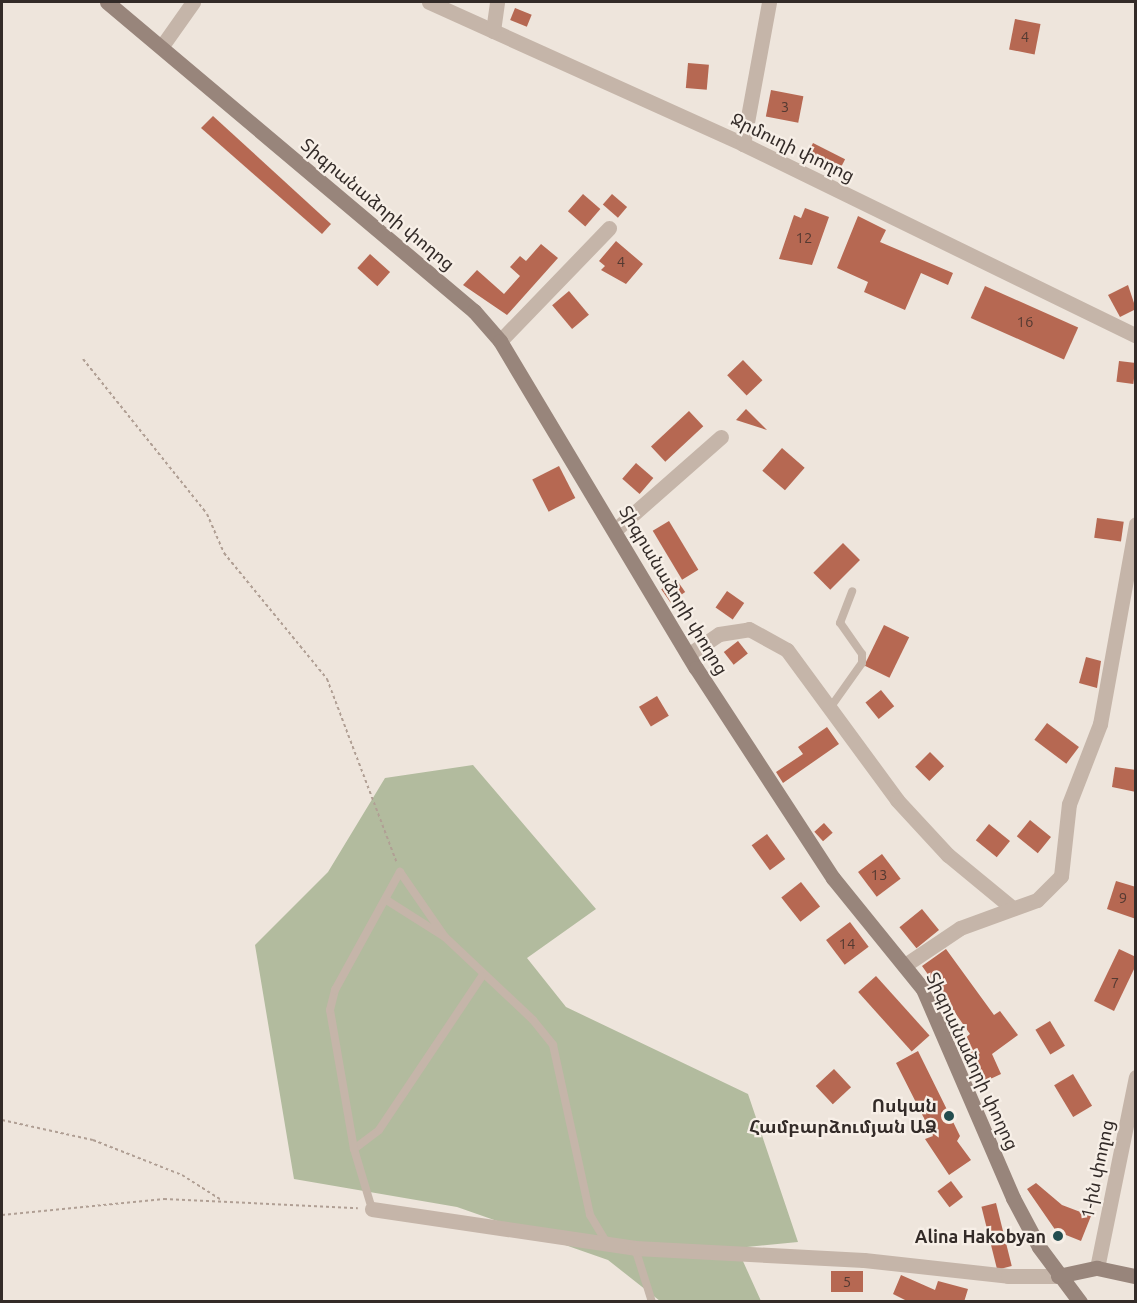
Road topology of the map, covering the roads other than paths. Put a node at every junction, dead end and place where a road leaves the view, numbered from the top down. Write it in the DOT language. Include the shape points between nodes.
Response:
graph roads {
  1 [pos="107,2"];
  2 [pos="193,2"];
  3 [pos="429,2"];
  4 [pos="497,2"];
  5 [pos="769,2"];
  6 [pos="493,31"];
  7 [pos="162,46"];
  8 [pos="743,144"];
  9 [pos="609,228"];
  10 [pos="1136,336"];
  11 [pos="500,341"];
  12 [pos="721,437"];
  13 [pos="1136,524"];
  14 [pos="615,530"];
  15 [pos="852,591"];
  16 [pos="688,655"];
  17 [pos="830,708"];
  18 [pos="387,901"];
  19 [pos="1011,907"];
  20 [pos="445,937"];
  21 [pos="905,965"];
  22 [pos="482,976"];
  23 [pos="1136,1077"];
  24 [pos="354,1149"];
  25 [pos="372,1209"];
  26 [pos="607,1243"];
  27 [pos="635,1248"];
  28 [pos="1097,1268"];
  29 [pos="1058,1276"];
  30 [pos="1136,1276"];
  31 [pos="652,1302"];
  32 [pos="1080,1302"];
  1 -- 7 [label="main road, Տիգրանաձորի փողոց"];
  2 -- 7 [label="street"];
  3 -- 6 [label="street, Ջրմուղի փողոց"];
  4 -- 6 [label="street"];
  5 -- 8 [label="street"];
  6 -- 8 [label="street, Ջրմուղի փողոց"];
  7 -- 11 [label="main road, Տիգրանաձորի փողոց" via="474,311"];
  8 -- 10 [label="street, Ջրմուղի փողոց"];
  9 -- 11 [label="street"];
  11 -- 14 [label="main road, Տիգրանաձորի փողոց"];
  12 -- 14 [label="street"];
  13 -- 19 [label="street" via="1100,724 1069,804 1061,876 1037,900"];
  14 -- 16 [label="main road, Տիգրանաձորի փողոց"];
  15 -- 17 [label="lane" via="840,623 862,654 862,663"];
  16 -- 17 [label="street" via="719,634 749,629 786,650"];
  16 -- 21 [label="main road, Տիգրանաձորի փողոց" via="833,878"];
  17 -- 19 [label="street" via="897,800 940,847"];
  18 -- 20 [label="lane"];
  18 -- 20 [label="lane" via="400,872"];
  18 -- 24 [label="lane" via="335,990 330,1010"];
  19 -- 21 [label="street" via="960,928"];
  20 -- 22 [label="lane"];
  21 -- 29 [label="main road, Տիգրանաձորի փողոց" via="923,989 1013,1198"];
  22 -- 24 [label="lane" via="379,1130"];
  22 -- 26 [label="lane" via="533,1020 553,1045 590,1215"];
  23 -- 28 [label="street, 1-ին փողոց"];
  24 -- 25 [label="lane"];
  25 -- 26 [label="street"];
  26 -- 27 [label="street"];
  27 -- 29 [label="street" via="875,1261 1008,1276"];
  27 -- 31 [label="lane"];
  28 -- 29 [label="main road"];
  28 -- 30 [label="main road"];
  29 -- 32 [label="main road, Տիգրանաձորի փողոց"];
}
